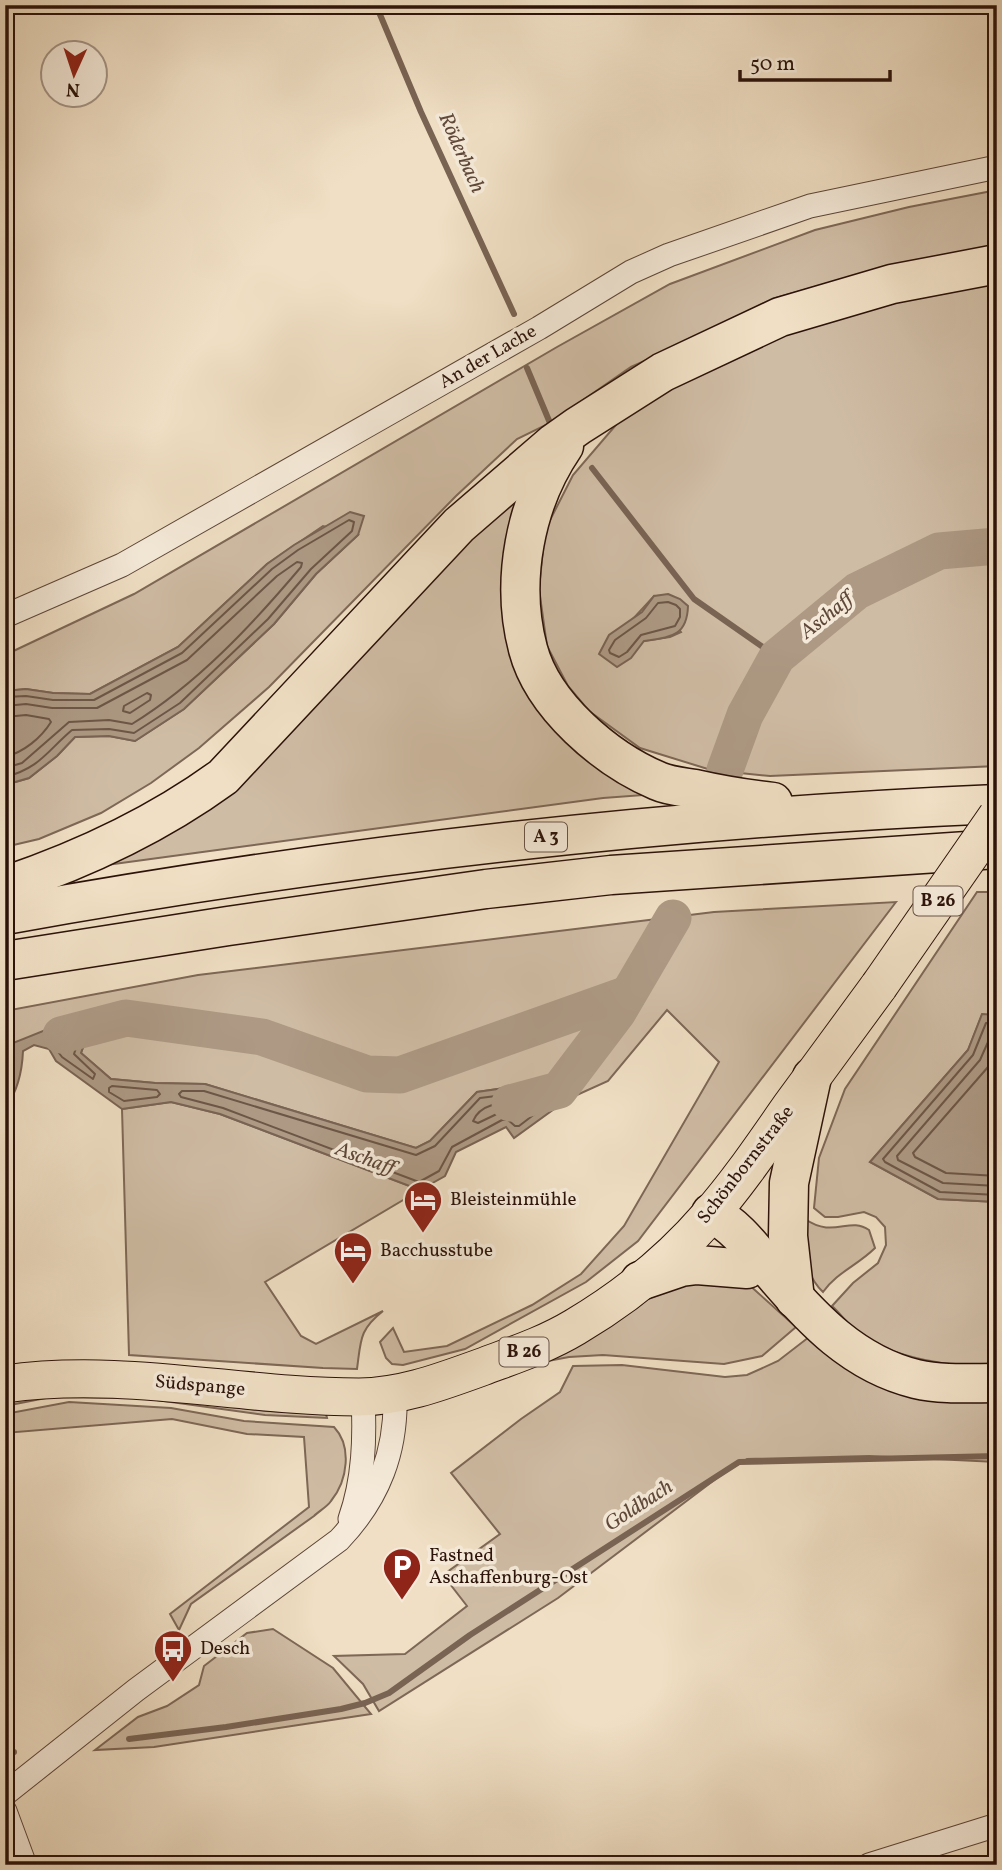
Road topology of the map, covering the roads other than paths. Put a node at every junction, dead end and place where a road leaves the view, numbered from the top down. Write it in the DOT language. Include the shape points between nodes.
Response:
graph roads {
  1 [pos="997,167"];
  2 [pos="997,264"];
  3 [pos="578,426"];
  4 [pos="5,616"];
  5 [pos="997,804"];
  6 [pos="873,809"];
  7 [pos="997,816"];
  8 [pos="997,849"];
  9 [pos="5,886"];
  10 [pos="5,915"];
  11 [pos="5,961"];
  12 [pos="812,1077"];
  13 [pos="710,1215"];
  14 [pos="747,1269"];
  15 [pos="640,1281"];
  16 [pos="795,1299"];
  17 [pos="997,1383"];
  18 [pos="5,1384"];
  19 [pos="379,1395"];
  20 [pos="339,1540"];
  21 [pos="5,1794"];
  22 [pos="5,1811"];
  23 [pos="997,1825"];
  24 [pos="25,1865"];
  25 [pos="869,1865"];
  1 -- 4 [label="street, An der Lache" via="810,206 631,272 122,565"];
  2 -- 3 [label="highway" via="891,284 780,317 663,372"];
  3 -- 6 [label="highway" via="553,462 538,495 520,580 528,650 562,708 606,753 661,783 742,799"];
  3 -- 9 [label="highway" via="459,525 223,777 184,806 62,867"];
  5 -- 6 [label="highway, A 3"];
  6 -- 10 [label="highway, A 3" via="481,844"];
  7 -- 12 [label="main road, Schönbornstraße / B 26, bridge"];
  8 -- 11 [label="highway, A 3" via="611,875 486,889"];
  12 -- 13 [label="main road, Schönbornstraße / B 26"];
  12 -- 16 [label="highway" via="789,1183 788,1236"];
  13 -- 14 [label="highway" via="715,1244"];
  13 -- 15 [label="main road, Schönbornstraße / B 26"];
  13 -- 16 [label="highway" via="738,1232"];
  14 -- 15 [label="highway" via="697,1265"];
  14 -- 16 [label="highway"];
  15 -- 19 [label="main road, Schönbornstraße / B 26" via="538,1347 440,1382"];
  16 -- 17 [label="highway" via="850,1350 883,1368 918,1379"];
  18 -- 19 [label="main road, Südspange / B 26" via="116,1380 316,1396"];
  19 -- 20 [label="street" via="364,1427 361,1481"];
  19 -- 20 [label="street" via="396,1423 384,1471 358,1520"];
  20 -- 21 [label="street" via="135,1690"];
  22 -- 24 [label="street"];
  23 -- 25 [label="street"];
}
